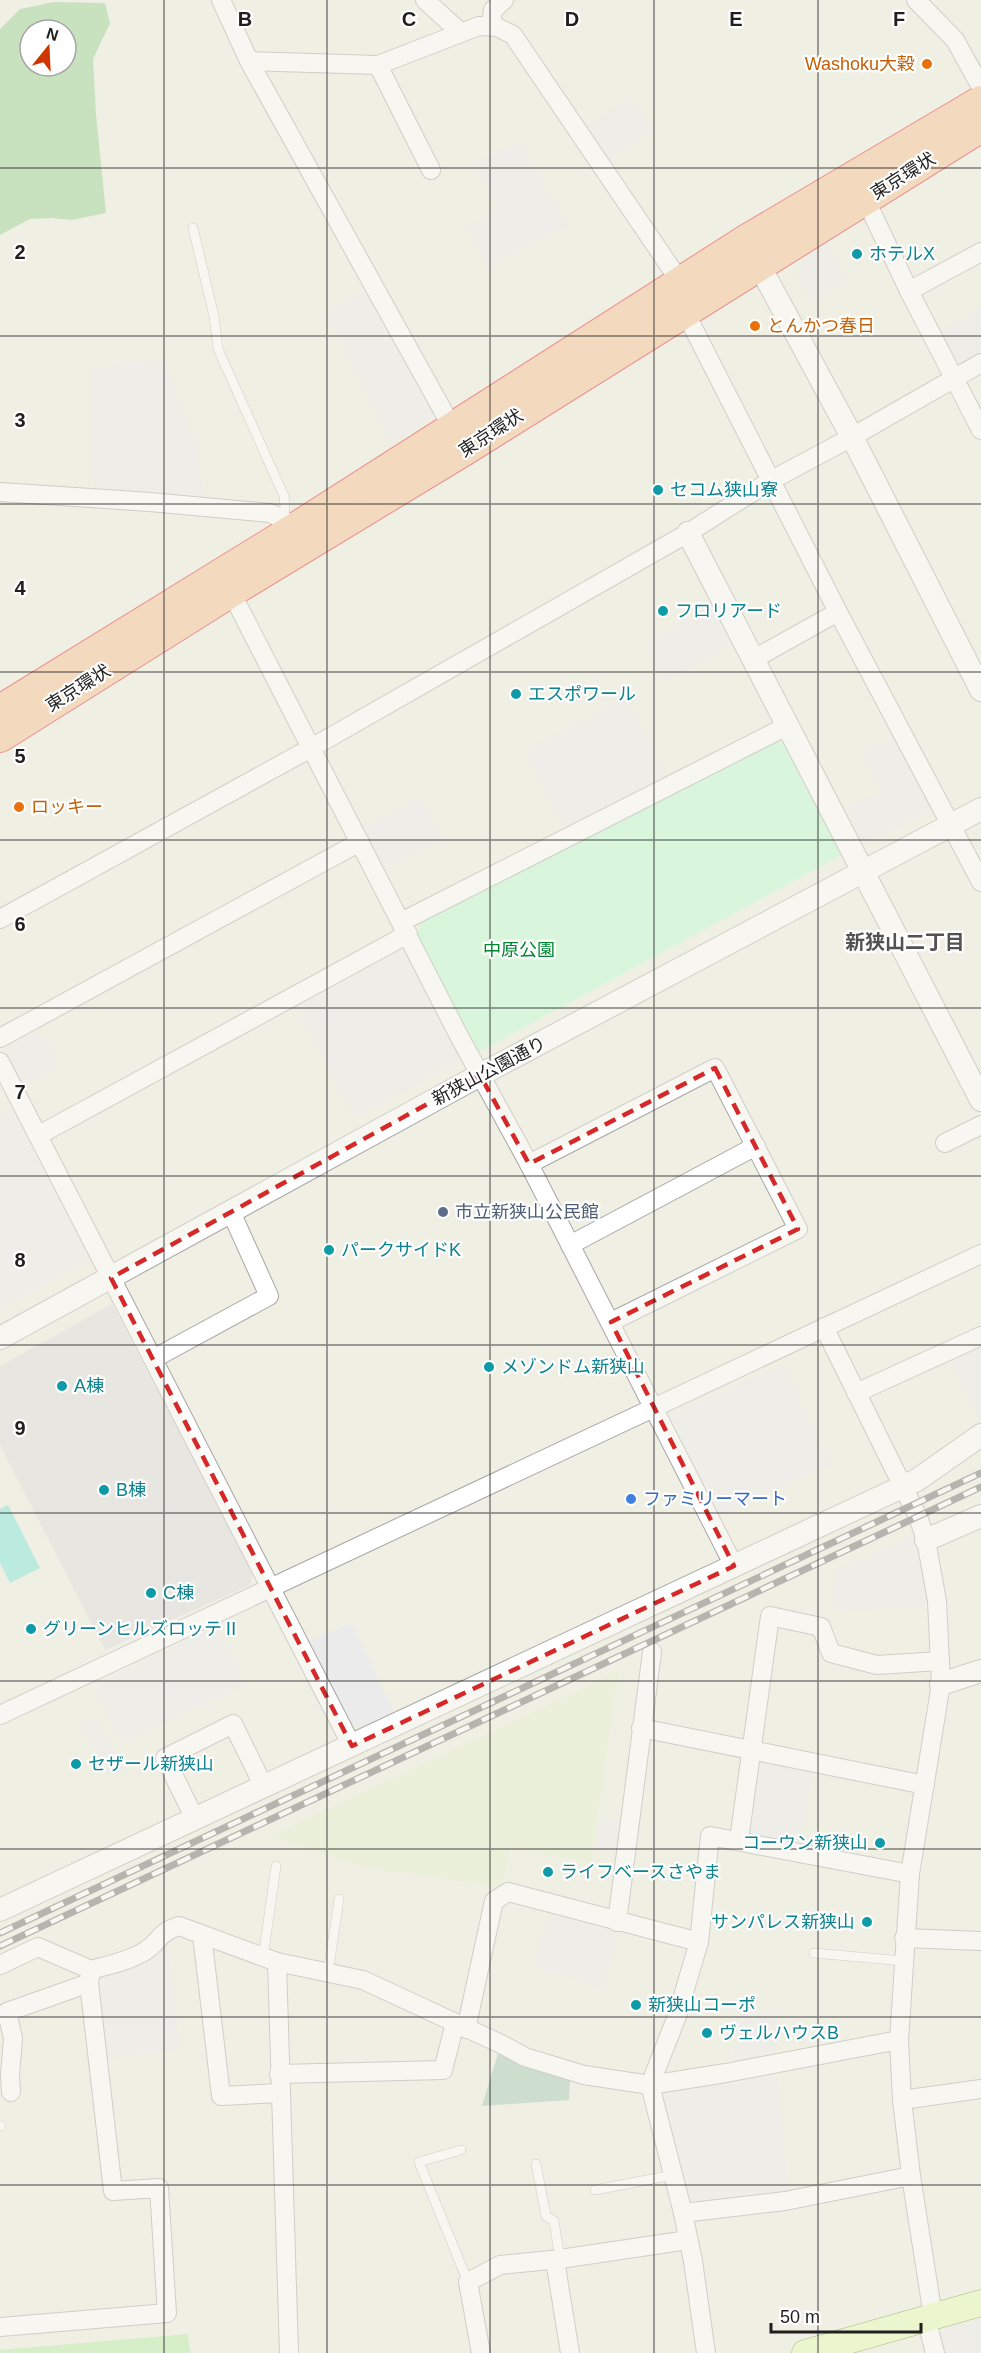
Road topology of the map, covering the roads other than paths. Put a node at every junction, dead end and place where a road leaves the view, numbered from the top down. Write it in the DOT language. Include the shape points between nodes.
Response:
graph roads {
  1 [pos="221,0"];
  2 [pos="425,0"];
  3 [pos="504,0"];
  4 [pos="916,0"];
  5 [pos="491,25"];
  6 [pos="460,32"];
  7 [pos="249,61"];
  8 [pos="378,65"];
  9 [pos="981,87"];
  10 [pos="981,101"];
  11 [pos="981,127"];
  12 [pos="431,170"];
  13 [pos="872,213"];
  14 [pos="194,228"];
  15 [pos="981,252"];
  16 [pos="753,253"];
  17 [pos="681,283"];
  18 [pos="909,291"];
  19 [pos="685,312"];
  20 [pos="981,363"];
  21 [pos="954,378"];
  22 [pos="981,430"];
  23 [pos="852,437"];
  24 [pos="459,439"];
  25 [pos="770,481"];
  26 [pos="0,492"];
  27 [pos="288,524"];
  28 [pos="688,533"];
  29 [pos="231,592"];
  30 [pos="838,612"];
  31 [pos="754,659"];
  32 [pos="981,690"];
  33 [pos="0,710"];
  34 [pos="787,726"];
  35 [pos="0,737"];
  36 [pos="310,748"];
  37 [pos="981,809"];
  38 [pos="952,825"];
  39 [pos="360,842"];
  40 [pos="865,872"];
  41 [pos="981,882"];
  42 [pos="0,919"];
  43 [pos="404,928"];
  44 [pos="0,1038"];
  45 [pos="0,1062"];
  46 [pos="480,1076"];
  47 [pos="981,1100"];
  48 [pos="981,1125"];
  49 [pos="39,1136"];
  50 [pos="945,1143"];
  51 [pos="756,1146"];
  52 [pos="529,1164"];
  53 [pos="231,1212"];
  54 [pos="570,1245"];
  55 [pos="981,1254"];
  56 [pos="111,1278"];
  57 [pos="611,1322"];
  58 [pos="824,1327"];
  59 [pos="981,1336"];
  60 [pos="0,1338"];
  61 [pos="153,1359"];
  62 [pos="856,1393"];
  63 [pos="653,1409"];
  64 [pos="981,1436"];
  65 [pos="902,1487"];
  66 [pos="981,1516"];
  67 [pos="926,1540"];
  68 [pos="735,1566"];
  69 [pos="271,1587"];
  70 [pos="652,1652"];
  71 [pos="940,1661"];
  72 [pos="981,1671"];
  73 [pos="941,1684"];
  74 [pos="0,1715"];
  75 [pos="641,1728"];
  76 [pos="352,1746"];
  77 [pos="750,1749"];
  78 [pos="925,1785"];
  79 [pos="264,1787"];
  80 [pos="195,1819"];
  81 [pos="739,1840"];
  82 [pos="276,1866"];
  83 [pos="910,1874"];
  84 [pos="339,1899"];
  85 [pos="0,1910"];
  86 [pos="617,1922"];
  87 [pos="202,1935"];
  88 [pos="904,1938"];
  89 [pos="981,1941"];
  90 [pos="699,1942"];
  91 [pos="814,1953"];
  92 [pos="270,1960"];
  93 [pos="903,1961"];
  94 [pos="0,1965"];
  95 [pos="328,1973"];
  96 [pos="90,1976"];
  97 [pos="460,2026"];
  98 [pos="898,2040"];
  99 [pos="279,2074"];
  100 [pos="650,2085"];
  101 [pos="981,2089"];
  102 [pos="11,2092"];
  103 [pos="280,2093"];
  104 [pos="902,2100"];
  105 [pos="461,2150"];
  106 [pos="536,2164"];
  107 [pos="673,2175"];
  108 [pos="911,2176"];
  109 [pos="595,2190"];
  110 [pos="683,2212"];
  111 [pos="688,2240"];
  112 [pos="558,2260"];
  113 [pos="468,2282"];
  114 [pos="981,2303"];
  115 [pos="930,2317"];
  116 [pos="0,2327"];
  117 [pos="289,2353"];
  118 [pos="481,2353"];
  119 [pos="570,2353"];
  120 [pos="706,2353"];
  121 [pos="805,2353"];
  122 [pos="935,2353"];
  1 -- 7 [label="street"];
  2 -- 6 [label="street"];
  3 -- 5 [label="street" via="493,10"];
  4 -- 9 [label="street" via="955,40"];
  5 -- 6 [label="street"];
  5 -- 17 [label="street" via="513,34"];
  6 -- 8 [label="street"];
  7 -- 8 [label="street"];
  7 -- 24 [label="street"];
  8 -- 12 [label="street"];
  10 -- 16 [label="highway, 東京環状"];
  11 -- 16 [label="highway, 東京環状"];
  13 -- 18 [label="street"];
  14 -- 27 [label="lane" via="218,349 284,496"];
  15 -- 18 [label="street"];
  16 -- 17 [label="highway, 東京環状"];
  16 -- 19 [label="highway, 東京環状"];
  16 -- 23 [label="street"];
  17 -- 24 [label="highway, 東京環状" via="554,362"];
  18 -- 21 [label="street"];
  19 -- 24 [label="highway, 東京環状"];
  19 -- 25 [label="street"];
  20 -- 21 [label="street"];
  21 -- 22 [label="street"];
  21 -- 23 [label="street"];
  23 -- 25 [label="street"];
  23 -- 32 [label="street"];
  24 -- 27 [label="highway, 東京環状"];
  24 -- 29 [label="highway, 東京環状"];
  25 -- 28 [label="street"];
  25 -- 30 [label="street"];
  26 -- 27 [label="street" via="270,513"];
  27 -- 33 [label="highway, 東京環状"];
  28 -- 31 [label="street"];
  28 -- 36 [label="street"];
  29 -- 35 [label="highway, 東京環状"];
  29 -- 36 [label="street"];
  30 -- 31 [label="street"];
  30 -- 38 [label="street"];
  31 -- 34 [label="street"];
  34 -- 40 [label="street"];
  34 -- 43 [label="street"];
  36 -- 39 [label="street"];
  36 -- 42 [label="street"];
  37 -- 38 [label="street, 新狭山公園通り"];
  38 -- 40 [label="street, 新狭山公園通り"];
  38 -- 41 [label="street"];
  39 -- 43 [label="street"];
  39 -- 44 [label="street"];
  40 -- 46 [label="street, 新狭山公園通り"];
  40 -- 47 [label="street"];
  43 -- 46 [label="street"];
  43 -- 49 [label="street"];
  45 -- 49 [label="street"];
  46 -- 52 [label="street"];
  46 -- 53 [label="street, 新狭山公園通り"];
  48 -- 50 [label="street"];
  49 -- 56 [label="street"];
  51 -- 52 [label="street" via="715,1068"];
  51 -- 54 [label="street"];
  51 -- 57 [label="street" via="798,1229"];
  52 -- 54 [label="street"];
  53 -- 56 [label="street, 新狭山公園通り"];
  53 -- 61 [label="street" via="270,1296"];
  54 -- 57 [label="street"];
  55 -- 58 [label="street"];
  56 -- 60 [label="street, 新狭山公園通り"];
  56 -- 61 [label="street"];
  57 -- 63 [label="street"];
  58 -- 62 [label="street"];
  58 -- 63 [label="street"];
  59 -- 62 [label="street"];
  61 -- 69 [label="street"];
  62 -- 65 [label="street"];
  63 -- 68 [label="street"];
  63 -- 69 [label="street"];
  64 -- 65 [label="street"];
  65 -- 67 [label="street"];
  65 -- 68 [label="street"];
  66 -- 67 [label="street"];
  67 -- 71 [label="street" via="937,1601"];
  68 -- 76 [label="street"];
  69 -- 74 [label="street"];
  69 -- 76 [label="street"];
  70 -- 75 [label="street"];
  71 -- 73 [label="street"];
  71 -- 77 [label="street" via="877,1665 831,1653 821,1627 770,1616"];
  72 -- 73 [label="street"];
  73 -- 78 [label="street"];
  75 -- 77 [label="street"];
  75 -- 86 [label="street"];
  76 -- 79 [label="street"];
  77 -- 78 [label="street"];
  77 -- 81 [label="street"];
  78 -- 83 [label="street"];
  79 -- 80 [label="street"];
  79 -- 80 [label="street" via="233,1724 165,1758"];
  80 -- 85 [label="street"];
  81 -- 83 [label="street"];
  81 -- 90 [label="street" via="710,1836"];
  82 -- 92 [label="lane"];
  83 -- 88 [label="street"];
  84 -- 95 [label="lane"];
  86 -- 90 [label="street"];
  86 -- 97 [label="street" via="508,1892 494,1901"];
  87 -- 92 [label="street"];
  87 -- 96 [label="street" via="179,1926 165,1930 146,1951"];
  87 -- 103 [label="street" via="221,2096"];
  88 -- 89 [label="street"];
  88 -- 93 [label="street"];
  90 -- 100 [label="street" via="677,2016"];
  91 -- 93 [label="lane"];
  92 -- 95 [label="street"];
  92 -- 99 [label="street"];
  93 -- 98 [label="street"];
  94 -- 96 [label="street" via="38,1947"];
  95 -- 97 [label="street" via="363,1980"];
  96 -- 102 [label="street" via="7,2012 14,2038"];
  96 -- 116 [label="street" via="113,2191 159,2188 166,2313"];
  97 -- 99 [label="street" via="443,2070"];
  97 -- 100 [label="street" via="525,2057 584,2075"];
  98 -- 100 [label="street"];
  98 -- 104 [label="street"];
  99 -- 103 [label="street"];
  100 -- 107 [label="street"];
  101 -- 104 [label="street"];
  103 -- 117 [label="street"];
  104 -- 108 [label="street"];
  105 -- 113 [label="lane" via="419,2162"];
  106 -- 112 [label="lane" via="546,2216 554,2221"];
  107 -- 109 [label="lane"];
  107 -- 110 [label="street"];
  108 -- 110 [label="street" via="785,2200"];
  108 -- 115 [label="street"];
  110 -- 111 [label="street"];
  111 -- 112 [label="street"];
  111 -- 120 [label="street"];
  112 -- 113 [label="street" via="500,2265"];
  112 -- 119 [label="street"];
  113 -- 118 [label="street"];
  114 -- 115 [label="main road"];
  115 -- 121 [label="main road"];
  115 -- 122 [label="street"];
}
